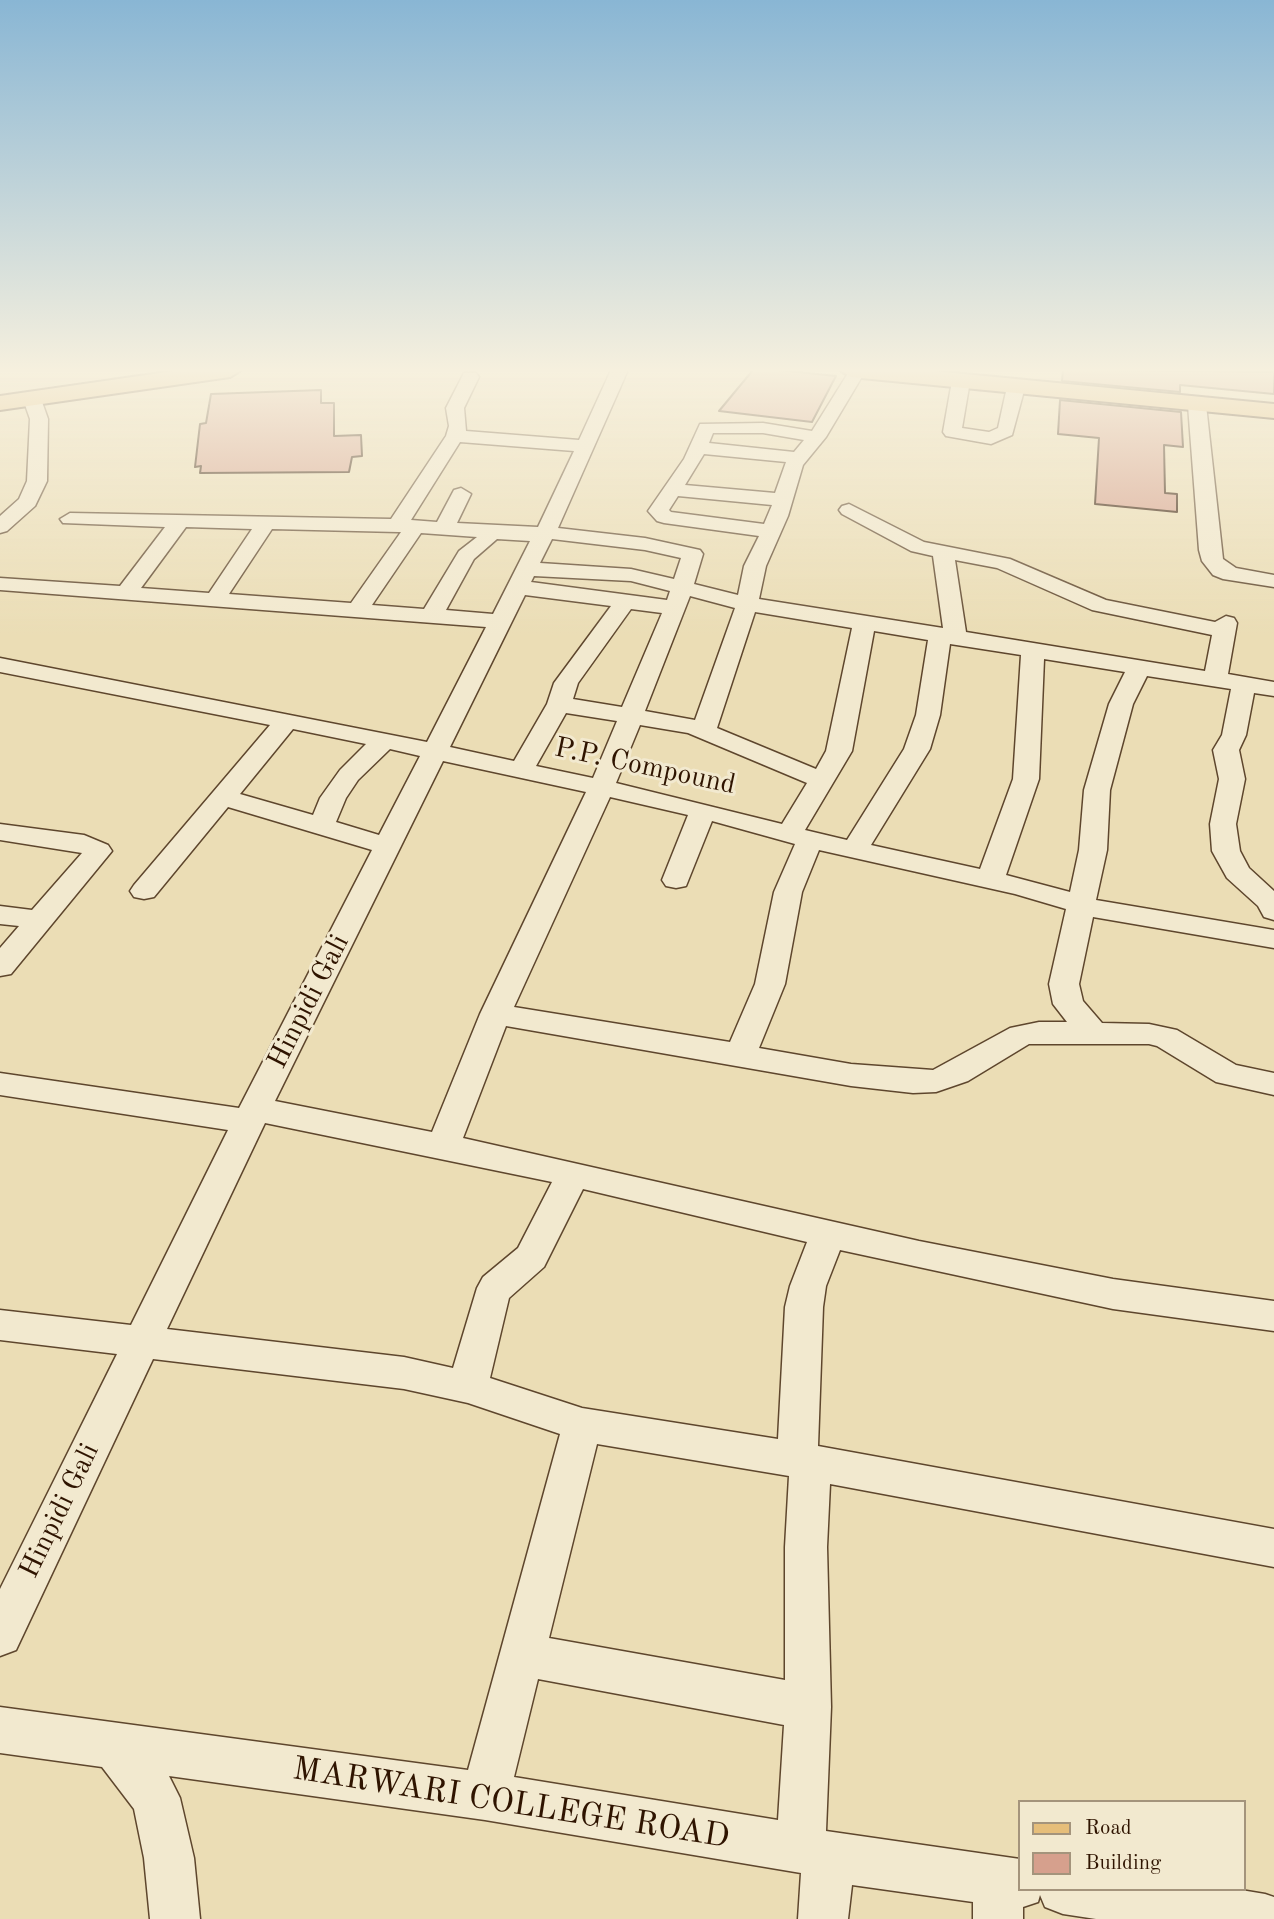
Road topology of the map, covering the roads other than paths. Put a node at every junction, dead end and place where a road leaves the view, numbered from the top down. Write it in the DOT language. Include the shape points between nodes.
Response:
graph roads {
  1 [pos="38,460"];
  2 [pos="439,460"];
  3 [pos="578,460"];
  4 [pos="692,460"];
  5 [pos="797,460"];
  6 [pos="1202,460"];
  7 [pos="673,490"];
  8 [pos="461,494"];
  9 [pos="784,500"];
  10 [pos="849,510"];
  11 [pos="70,519"];
  12 [pos="178,523"];
  13 [pos="264,526"];
  14 [pos="407,526"];
  15 [pos="0,527"];
  16 [pos="443,528"];
  17 [pos="771,531"];
  18 [pos="490,532"];
  19 [pos="542,534"];
  20 [pos="943,552"];
  21 [pos="521,578"];
  22 [pos="1274,581"];
  23 [pos="0,584"];
  24 [pos="125,594"];
  25 [pos="679,599"];
  26 [pos="214,601"];
  27 [pos="626,601"];
  28 [pos="747,604"];
  29 [pos="358,609"];
  30 [pos="432,615"];
  31 [pos="500,621"];
  32 [pos="864,622"];
  33 [pos="947,635"];
  34 [pos="1033,650"];
  35 [pos="0,665"];
  36 [pos="1139,668"];
  37 [pos="1215,680"];
  38 [pos="1244,684"];
  39 [pos="1274,689"];
  40 [pos="559,704"];
  41 [pos="631,715"];
  42 [pos="288,721"];
  43 [pos="704,730"];
  44 [pos="385,740"];
  45 [pos="437,751"];
  46 [pos="520,772"];
  47 [pos="823,781"];
  48 [pos="601,790"];
  49 [pos="222,797"];
  50 [pos="703,810"];
  51 [pos="322,825"];
  52 [pos="0,832"];
  53 [pos="799,837"];
  54 [pos="388,846"];
  55 [pos="855,849"];
  56 [pos="676,880"];
  57 [pos="989,880"];
  58 [pos="144,891"];
  59 [pos="1081,906"];
  60 [pos="1274,911"];
  61 [pos="0,915"];
  62 [pos="39,920"];
  63 [pos="1274,939"];
  64 [pos="0,967"];
  65 [pos="495,1014"];
  66 [pos="1094,1034"];
  67 [pos="741,1054"];
  68 [pos="0,1084"];
  69 [pos="1274,1084"];
  70 [pos="252,1115"];
  71 [pos="443,1146"];
  72 [pos="573,1174"];
  73 [pos="828,1235"];
  74 [pos="1274,1316"];
  75 [pos="0,1325"];
  76 [pos="142,1342"];
  77 [pos="468,1387"];
  78 [pos="582,1426"];
  79 [pos="803,1461"];
  80 [pos="1274,1548"];
  81 [pos="0,1635"];
  82 [pos="523,1655"];
  83 [pos="808,1707"];
  84 [pos="0,1730"];
  85 [pos="115,1746"];
  86 [pos="485,1796"];
  87 [pos="815,1853"];
  88 [pos="1076,1891"];
  89 [pos="1006,1894"];
  90 [pos="175,1919"];
  91 [pos="822,1919"];
  92 [pos="1265,1919"];
  1 -- 15 [label="street" via="37,481 28,502"];
  2 -- 14 [label="street" via="415,494"];
  3 -- 19 [label="street, Hinpidi Gali"];
  4 -- 7 [label="street"];
  5 -- 9 [label="street"];
  6 -- 22 [label="street" via="1213,561 1231,574"];
  7 -- 9 [label="street"];
  7 -- 17 [label="street" via="658,511 664,517"];
  8 -- 16 [label="street"];
  9 -- 17 [label="street"];
  10 -- 20 [label="street" via="910,545"];
  11 -- 12 [label="street"];
  12 -- 13 [label="street"];
  12 -- 24 [label="street"];
  13 -- 14 [label="street"];
  13 -- 26 [label="street"];
  14 -- 16 [label="street"];
  14 -- 29 [label="street"];
  16 -- 18 [label="street"];
  17 -- 28 [label="street" via="755,566"];
  18 -- 19 [label="street"];
  18 -- 30 [label="street" via="467,555"];
  19 -- 21 [label="street, Hinpidi Gali"];
  19 -- 25 [label="street" via="645,544 693,554"];
  20 -- 33 [label="street"];
  20 -- 37 [label="street" via="1003,563 1100,605 1225,627"];
  21 -- 25 [label="street" via="631,575"];
  21 -- 27 [label="street"];
  21 -- 31 [label="street, Hinpidi Gali"];
  23 -- 24 [label="street"];
  24 -- 26 [label="street"];
  25 -- 27 [label="street"];
  25 -- 28 [label="street"];
  25 -- 41 [label="street"];
  26 -- 29 [label="street"];
  27 -- 40 [label="street" via="566,683"];
  28 -- 32 [label="street"];
  28 -- 43 [label="street"];
  29 -- 30 [label="street"];
  30 -- 31 [label="street"];
  31 -- 45 [label="street, Hinpidi Gali"];
  32 -- 33 [label="street"];
  32 -- 47 [label="street" via="844,734"];
  33 -- 34 [label="street"];
  33 -- 55 [label="street" via="917,749"];
  34 -- 36 [label="street"];
  34 -- 57 [label="street" via="1026,779"];
  35 -- 42 [label="street, P.P. Compound"];
  36 -- 37 [label="street"];
  36 -- 59 [label="street" via="1121,704 1097,790 1093,850"];
  37 -- 38 [label="street"];
  38 -- 39 [label="street"];
  38 -- 60 [label="street" via="1234,735 1226,750 1232,779 1223,824 1226,850 1237,872"];
  40 -- 41 [label="street"];
  40 -- 46 [label="street"];
  41 -- 43 [label="street"];
  41 -- 48 [label="street"];
  42 -- 44 [label="street, P.P. Compound"];
  42 -- 49 [label="street"];
  43 -- 47 [label="street"];
  44 -- 45 [label="street, P.P. Compound"];
  44 -- 51 [label="street" via="349,775"];
  45 -- 46 [label="street, P.P. Compound"];
  45 -- 54 [label="street, Hinpidi Gali"];
  46 -- 48 [label="street, P.P. Compound"];
  47 -- 53 [label="street"];
  48 -- 50 [label="street, P.P. Compound"];
  48 -- 65 [label="street"];
  49 -- 51 [label="street"];
  49 -- 58 [label="street"];
  50 -- 53 [label="street, P.P. Compound"];
  50 -- 56 [label="street"];
  51 -- 54 [label="street"];
  52 -- 62 [label="street" via="84,843 98,851"];
  53 -- 55 [label="street, P.P. Compound"];
  53 -- 67 [label="street" via="770,984"];
  54 -- 70 [label="street, Hinpidi Gali"];
  55 -- 57 [label="street, P.P. Compound"];
  57 -- 59 [label="street, P.P. Compound"];
  59 -- 63 [label="street, P.P. Compound"];
  59 -- 66 [label="street" via="1064,995"];
  61 -- 62 [label="street"];
  62 -- 64 [label="street"];
  65 -- 67 [label="street"];
  65 -- 71 [label="street"];
  66 -- 67 [label="street" via="1021,1035 936,1081 860,1077"];
  66 -- 69 [label="street" via="1166,1037 1227,1074"];
  68 -- 70 [label="street"];
  70 -- 71 [label="street" via="344,1124"];
  70 -- 76 [label="street, Hinpidi Gali"];
  71 -- 72 [label="street"];
  72 -- 73 [label="street"];
  72 -- 77 [label="street" via="531,1256 490,1298"];
  73 -- 74 [label="street" via="1113,1294"];
  73 -- 79 [label="street" via="804,1307"];
  75 -- 76 [label="street"];
  76 -- 77 [label="street" via="391,1372"];
  76 -- 81 [label="street, Hinpidi Gali"];
  77 -- 78 [label="street"];
  78 -- 79 [label="street"];
  78 -- 82 [label="street"];
  79 -- 80 [label="street"];
  79 -- 83 [label="street"];
  82 -- 83 [label="street"];
  82 -- 86 [label="street"];
  83 -- 87 [label="street"];
  84 -- 85 [label="street, MARWARI COLLEGE ROAD"];
  85 -- 86 [label="street, MARWARI COLLEGE ROAD"];
  85 -- 90 [label="street" via="156,1798 169,1858"];
  86 -- 87 [label="street, MARWARI COLLEGE ROAD"];
  87 -- 89 [label="street, MARWARI COLLEGE ROAD"];
  87 -- 91 [label="street"];
  88 -- 92 [label="street"];
}
